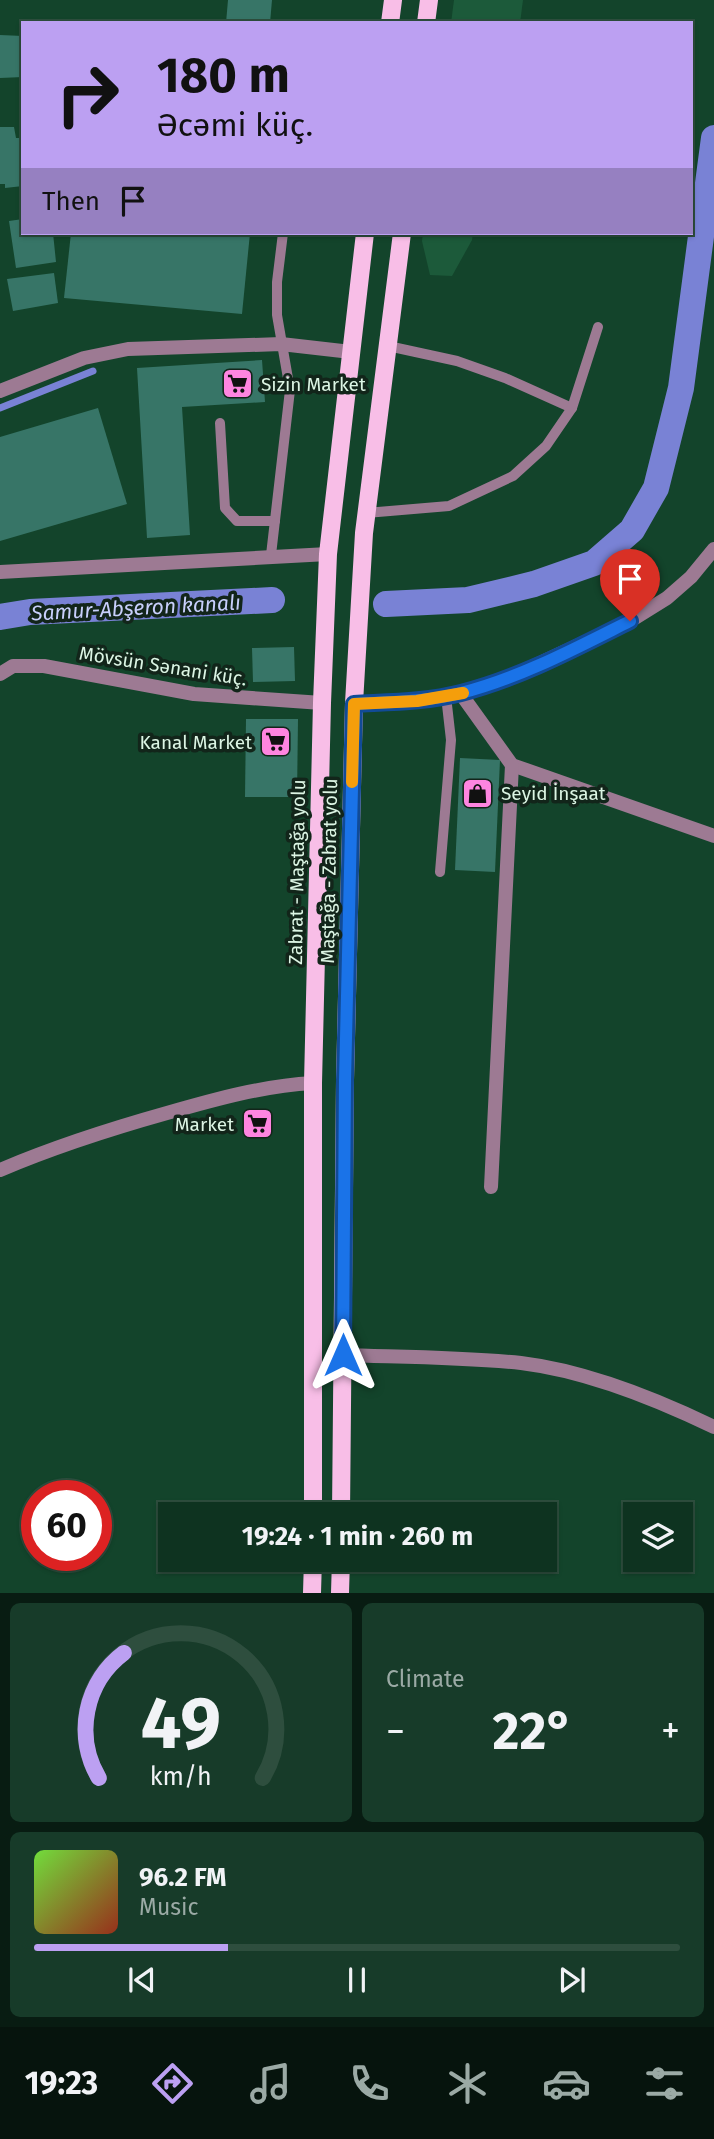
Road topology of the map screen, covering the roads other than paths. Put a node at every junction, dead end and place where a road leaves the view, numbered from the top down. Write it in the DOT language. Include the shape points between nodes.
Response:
graph roads {
  1 [pos="393,0"];
  2 [pos="429,0"];
  3 [pos="390,21"];
  4 [pos="426,21"];
  5 [pos="283,235"];
  6 [pos="365,235"];
  7 [pos="402,235"];
  8 [pos="598,327"];
  9 [pos="281,344"];
  10 [pos="388,346"];
  11 [pos="351,352"];
  12 [pos="0,391"];
  13 [pos="572,408"];
  14 [pos="220,423"];
  15 [pos="366,513"];
  16 [pos="275,521"];
  17 [pos="714,550"];
  18 [pos="328,554"];
  19 [pos="271,555"];
  20 [pos="0,572"];
  21 [pos="0,674"];
  22 [pos="453,695"];
  23 [pos="322,703"];
  24 [pos="354,704"];
  25 [pos="512,765"];
  26 [pos="714,835"];
  27 [pos="440,872"];
  28 [pos="313,1083"];
  29 [pos="0,1170"];
  30 [pos="491,1187"];
  31 [pos="343,1355"];
  32 [pos="714,1427"];
  33 [pos="313,1502"];
  34 [pos="341,1502"];
  35 [pos="313,1572"];
  36 [pos="341,1572"];
  37 [pos="312,1593"];
  38 [pos="340,1593"];
  1 -- 3 [label="main road"];
  2 -- 4 [label="main road"];
  5 -- 9 [label="lane" via="277,282"];
  6 -- 11 [label="main road, Zabrat - Maştağa yolu"];
  7 -- 10 [label="main road, Maştağa - Zabrat yolu"];
  8 -- 13 [label="lane"];
  9 -- 11 [label="street"];
  9 -- 12 [label="street" via="128,349 84,358"];
  9 -- 16 [label="lane" via="290,390"];
  10 -- 13 [label="lane" via="457,361"];
  10 -- 15 [label="main road, Maştağa - Zabrat yolu"];
  11 -- 18 [label="main road, Zabrat - Maştağa yolu"];
  13 -- 15 [label="lane" via="546,446 513,476 449,506"];
  14 -- 16 [label="lane" via="225,508 237,521"];
  15 -- 24 [label="main road, Maştağa - Zabrat yolu"];
  16 -- 19 [label="lane"];
  17 -- 22 [label="street" via="667,598 630,621 509,678"];
  18 -- 19 [label="street"];
  18 -- 23 [label="main road, Zabrat - Maştağa yolu"];
  19 -- 20 [label="street"];
  21 -- 23 [label="street, Mövsün Sənani küç." via="13,666 44,666 194,694"];
  22 -- 24 [label="street"];
  22 -- 25 [label="street"];
  22 -- 27 [label="lane"];
  23 -- 24 [label="main road"];
  23 -- 28 [label="main road, Zabrat - Maştağa yolu"];
  24 -- 31 [label="main road, Maştağa - Zabrat yolu"];
  25 -- 26 [label="street"];
  25 -- 30 [label="street"];
  28 -- 29 [label="street" via="272,1085 229,1095 102,1131"];
  28 -- 33 [label="main road, Zabrat - Maştağa yolu"];
  31 -- 32 [label="street" via="522,1363 623,1389"];
  31 -- 34 [label="main road, Maştağa - Zabrat yolu"];
  35 -- 37 [label="main road"];
  36 -- 38 [label="main road"];
}
